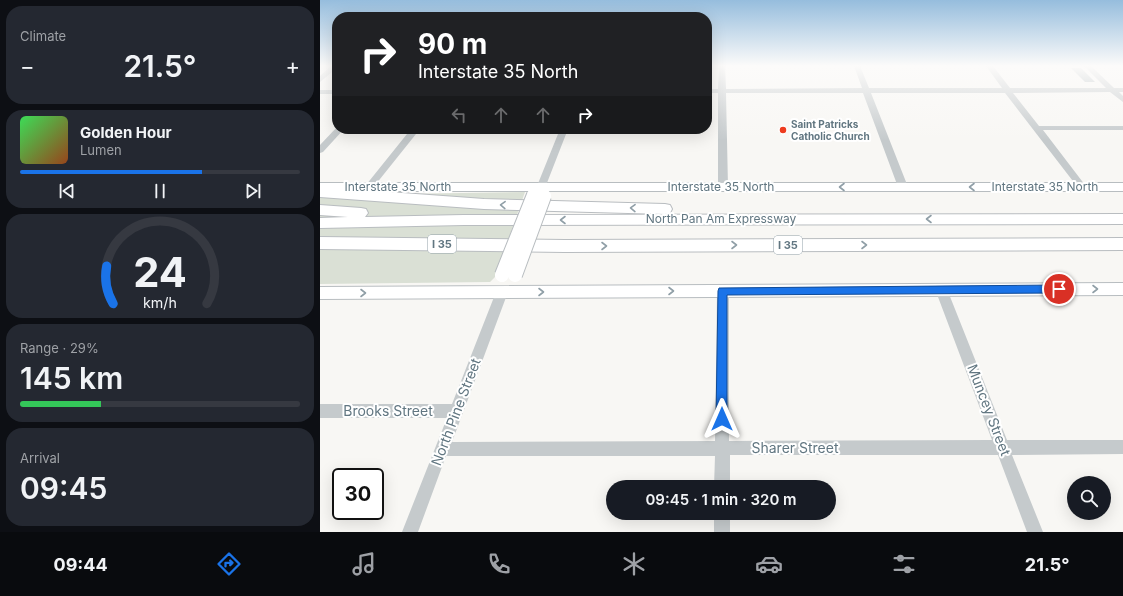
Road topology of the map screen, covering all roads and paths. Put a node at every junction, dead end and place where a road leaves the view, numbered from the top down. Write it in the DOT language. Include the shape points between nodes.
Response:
graph roads {
  1 [pos="865,90"];
  2 [pos="712,91"];
  3 [pos="722,91"];
  4 [pos="747,91"];
  5 [pos="1008,91"];
  6 [pos="1113,91"];
  7 [pos="320,92"];
  8 [pos="332,92"];
  9 [pos="1123,100"];
  10 [pos="1037,128"];
  11 [pos="1123,128"];
  12 [pos="335,134"];
  13 [pos="411,134"];
  14 [pos="562,134"];
  15 [pos="320,150"];
  16 [pos="1082,186"];
  17 [pos="1123,186"];
  18 [pos="320,187"];
  19 [pos="369,187"];
  20 [pos="903,187"];
  21 [pos="723,188"];
  22 [pos="320,192"];
  23 [pos="540,192"];
  24 [pos="320,210"];
  25 [pos="1123,215"];
  26 [pos="1024,218"];
  27 [pos="910,219"];
  28 [pos="1123,219"];
  29 [pos="464,220"];
  30 [pos="320,223"];
  31 [pos="320,243"];
  32 [pos="1011,244"];
  33 [pos="1123,244"];
  34 [pos="565,246"];
  35 [pos="1123,250"];
  36 [pos="320,253"];
  37 [pos="941,289"];
  38 [pos="1123,289"];
  39 [pos="723,291"];
  40 [pos="502,292"];
  41 [pos="320,293"];
  42 [pos="320,411"];
  43 [pos="456,411"];
  44 [pos="1123,447"];
  45 [pos="721,448"];
  46 [pos="1003,448"];
  47 [pos="442,449"];
  48 [pos="722,480"];
  49 [pos="722,520"];
  50 [pos="410,532"];
  51 [pos="722,532"];
  52 [pos="1035,532"];
  1 -- 20 [label="street"];
  2 -- 3 [label="street"];
  3 -- 4 [label="street"];
  3 -- 21 [label="street"];
  5 -- 10 [label="street"];
  6 -- 9 [label="street"];
  7 -- 8 [label="street"];
  10 -- 11 [label="street"];
  10 -- 16 [label="street"];
  12 -- 15 [label="street"];
  13 -- 19 [label="street"];
  14 -- 23 [label="street, North Pine Street"];
  16 -- 17 [label="main road, Interstate 35 North"];
  16 -- 20 [label="main road, Interstate 35 North, one-way"];
  18 -- 19 [label="main road, Interstate 35 North"];
  19 -- 23 [label="main road, Interstate 35 North"];
  20 -- 21 [label="main road, Interstate 35 North, one-way"];
  21 -- 23 [label="main road, Interstate 35 North"];
  27 -- 22 [label="highway, one-way" via="837,213 484,204"];
  23 -- 40 [label="main road, North Pine Street, bridge"];
  24 -- 29 [label="highway"];
  25 -- 26 [label="highway"];
  26 -- 27 [label="highway, North Pan Am Expressway / I 35, one-way"];
  26 -- 28 [label="highway, North Pan Am Expressway / I 35"];
  27 -- 29 [label="highway, North Pan Am Expressway / I 35, one-way"];
  29 -- 30 [label="highway, North Pan Am Expressway / I 35"];
  31 -- 34 [label="highway, I 35"];
  32 -- 33 [label="highway, I 35"];
  34 -- 32 [label="highway, I 35, one-way"];
  32 -- 35 [label="highway"];
  34 -- 36 [label="highway"];
  37 -- 38 [label="main road, one-way"];
  37 -- 39 [label="main road"];
  37 -- 46 [label="street, Muncey Street"];
  40 -- 39 [label="main road, one-way"];
  39 -- 45 [label="street"];
  41 -- 40 [label="main road, one-way"];
  40 -- 43 [label="street, North Pine Street"];
  42 -- 43 [label="street, Brooks Street"];
  43 -- 47 [label="street, North Pine Street"];
  44 -- 46 [label="street, Sharer Street"];
  45 -- 46 [label="street, Sharer Street"];
  45 -- 47 [label="street, Sharer Street"];
  45 -- 48 [label="street"];
  46 -- 52 [label="street, Muncey Street"];
  47 -- 50 [label="street, North Pine Street"];
  49 -- 51 [label="street"];
}
